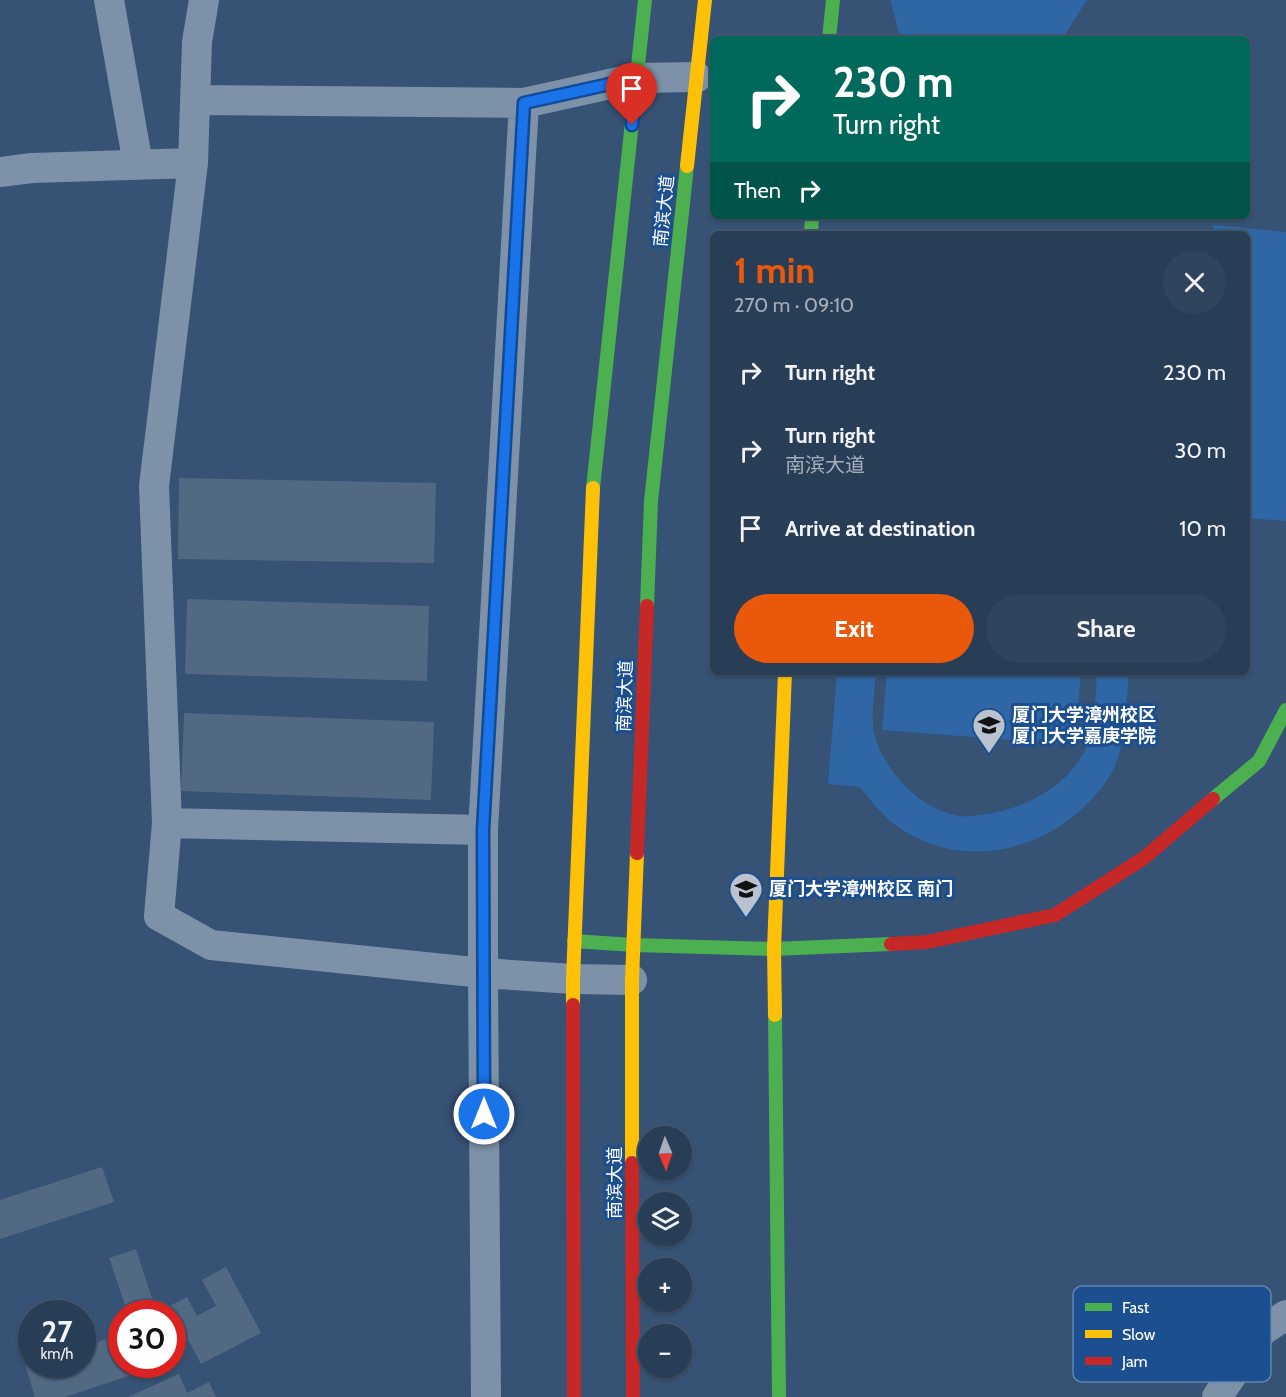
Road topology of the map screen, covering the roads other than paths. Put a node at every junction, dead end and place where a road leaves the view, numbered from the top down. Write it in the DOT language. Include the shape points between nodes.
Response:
graph roads {
  1 [pos="109,0"];
  2 [pos="204,0"];
  3 [pos="645,0"];
  4 [pos="705,0"];
  5 [pos="833,0"];
  6 [pos="829,36"];
  7 [pos="697,77"];
  8 [pos="637,78"];
  9 [pos="195,100"];
  10 [pos="524,103"];
  11 [pos="193,163"];
  12 [pos="138,164"];
  13 [pos="0,172"];
  14 [pos="785,675"];
  15 [pos="1286,710"];
  16 [pos="167,823"];
  17 [pos="483,830"];
  18 [pos="574,941"];
  19 [pos="633,945"];
  20 [pos="774,949"];
  21 [pos="483,973"];
  22 [pos="573,979"];
  23 [pos="632,980"];
  24 [pos="1286,1315"];
  25 [pos="1271,1326"];
  26 [pos="1227,1382"];
  27 [pos="486,1397"];
  28 [pos="574,1397"];
  29 [pos="633,1397"];
  30 [pos="779,1397"];
  31 [pos="1217,1397"];
  1 -- 12 [label="street"];
  2 -- 9 [label="street" via="197,42"];
  3 -- 8 [label="main road"];
  4 -- 7 [label="main road, 南滨大道"];
  5 -- 6 [label="main road"];
  7 -- 8 [label="street"];
  7 -- 19 [label="main road, 南滨大道" via="651,501"];
  8 -- 10 [label="street"];
  8 -- 18 [label="main road" via="592,497"];
  9 -- 10 [label="street"];
  9 -- 11 [label="street"];
  10 -- 17 [label="street"];
  11 -- 12 [label="street"];
  11 -- 16 [label="street" via="154,486"];
  12 -- 13 [label="street"];
  14 -- 20 [label="main road"];
  15 -- 20 [label="main road" via="1259,761 1144,858 1055,915 927,942"];
  16 -- 17 [label="street"];
  16 -- 21 [label="street" via="159,916 211,945"];
  17 -- 21 [label="street"];
  18 -- 19 [label="main road"];
  18 -- 22 [label="main road"];
  19 -- 20 [label="main road"];
  19 -- 23 [label="main road, 南滨大道"];
  20 -- 30 [label="main road"];
  21 -- 22 [label="street"];
  21 -- 27 [label="street"];
  22 -- 23 [label="street"];
  22 -- 28 [label="main road"];
  23 -- 29 [label="main road, 南滨大道"];
  24 -- 25 [label="street"];
  26 -- 31 [label="street"];
}
